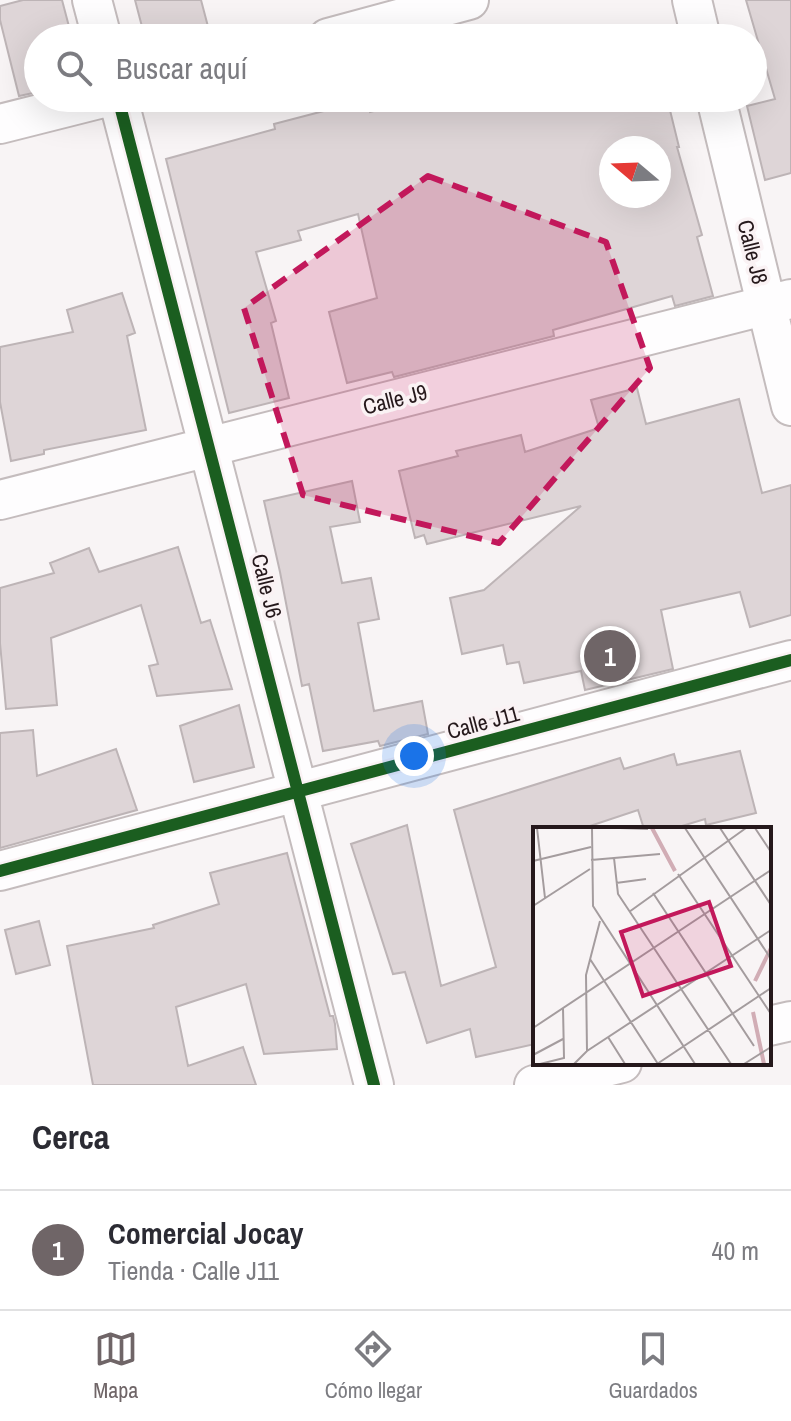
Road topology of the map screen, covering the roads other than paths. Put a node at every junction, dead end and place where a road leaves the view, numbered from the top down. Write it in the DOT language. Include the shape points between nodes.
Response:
graph roads {
  1 [pos="92,0"];
  2 [pos="469,0"];
  3 [pos="692,0"];
  4 [pos="98,24"];
  5 [pos="380,24"];
  6 [pos="698,24"];
  7 [pos="48,112"];
  8 [pos="122,112"];
  9 [pos="720,112"];
  10 [pos="0,124"];
  11 [pos="779,302"];
  12 [pos="791,406"];
  13 [pos="210,446"];
  14 [pos="0,500"];
  15 [pos="791,660"];
  16 [pos="299,792"];
  17 [pos="0,871"];
  18 [pos="791,1021"];
  19 [pos="771,1026"];
  20 [pos="614,1065"];
  21 [pos="374,1085"];
  22 [pos="534,1085"];
  1 -- 4 [label="street"];
  2 -- 5 [label="street"];
  3 -- 6 [label="street"];
  7 -- 10 [label="street"];
  8 -- 13 [label="street, Calle J6"];
  9 -- 11 [label="street, Calle J8"];
  11 -- 12 [label="street, Calle J8"];
  11 -- 13 [label="street, Calle J9"];
  13 -- 14 [label="street, Calle J9"];
  13 -- 16 [label="street, Calle J6"];
  15 -- 16 [label="street, Calle J11"];
  16 -- 17 [label="street, Calle J11"];
  16 -- 21 [label="street, Calle J6"];
  18 -- 19 [label="street"];
  20 -- 22 [label="street"];
}
